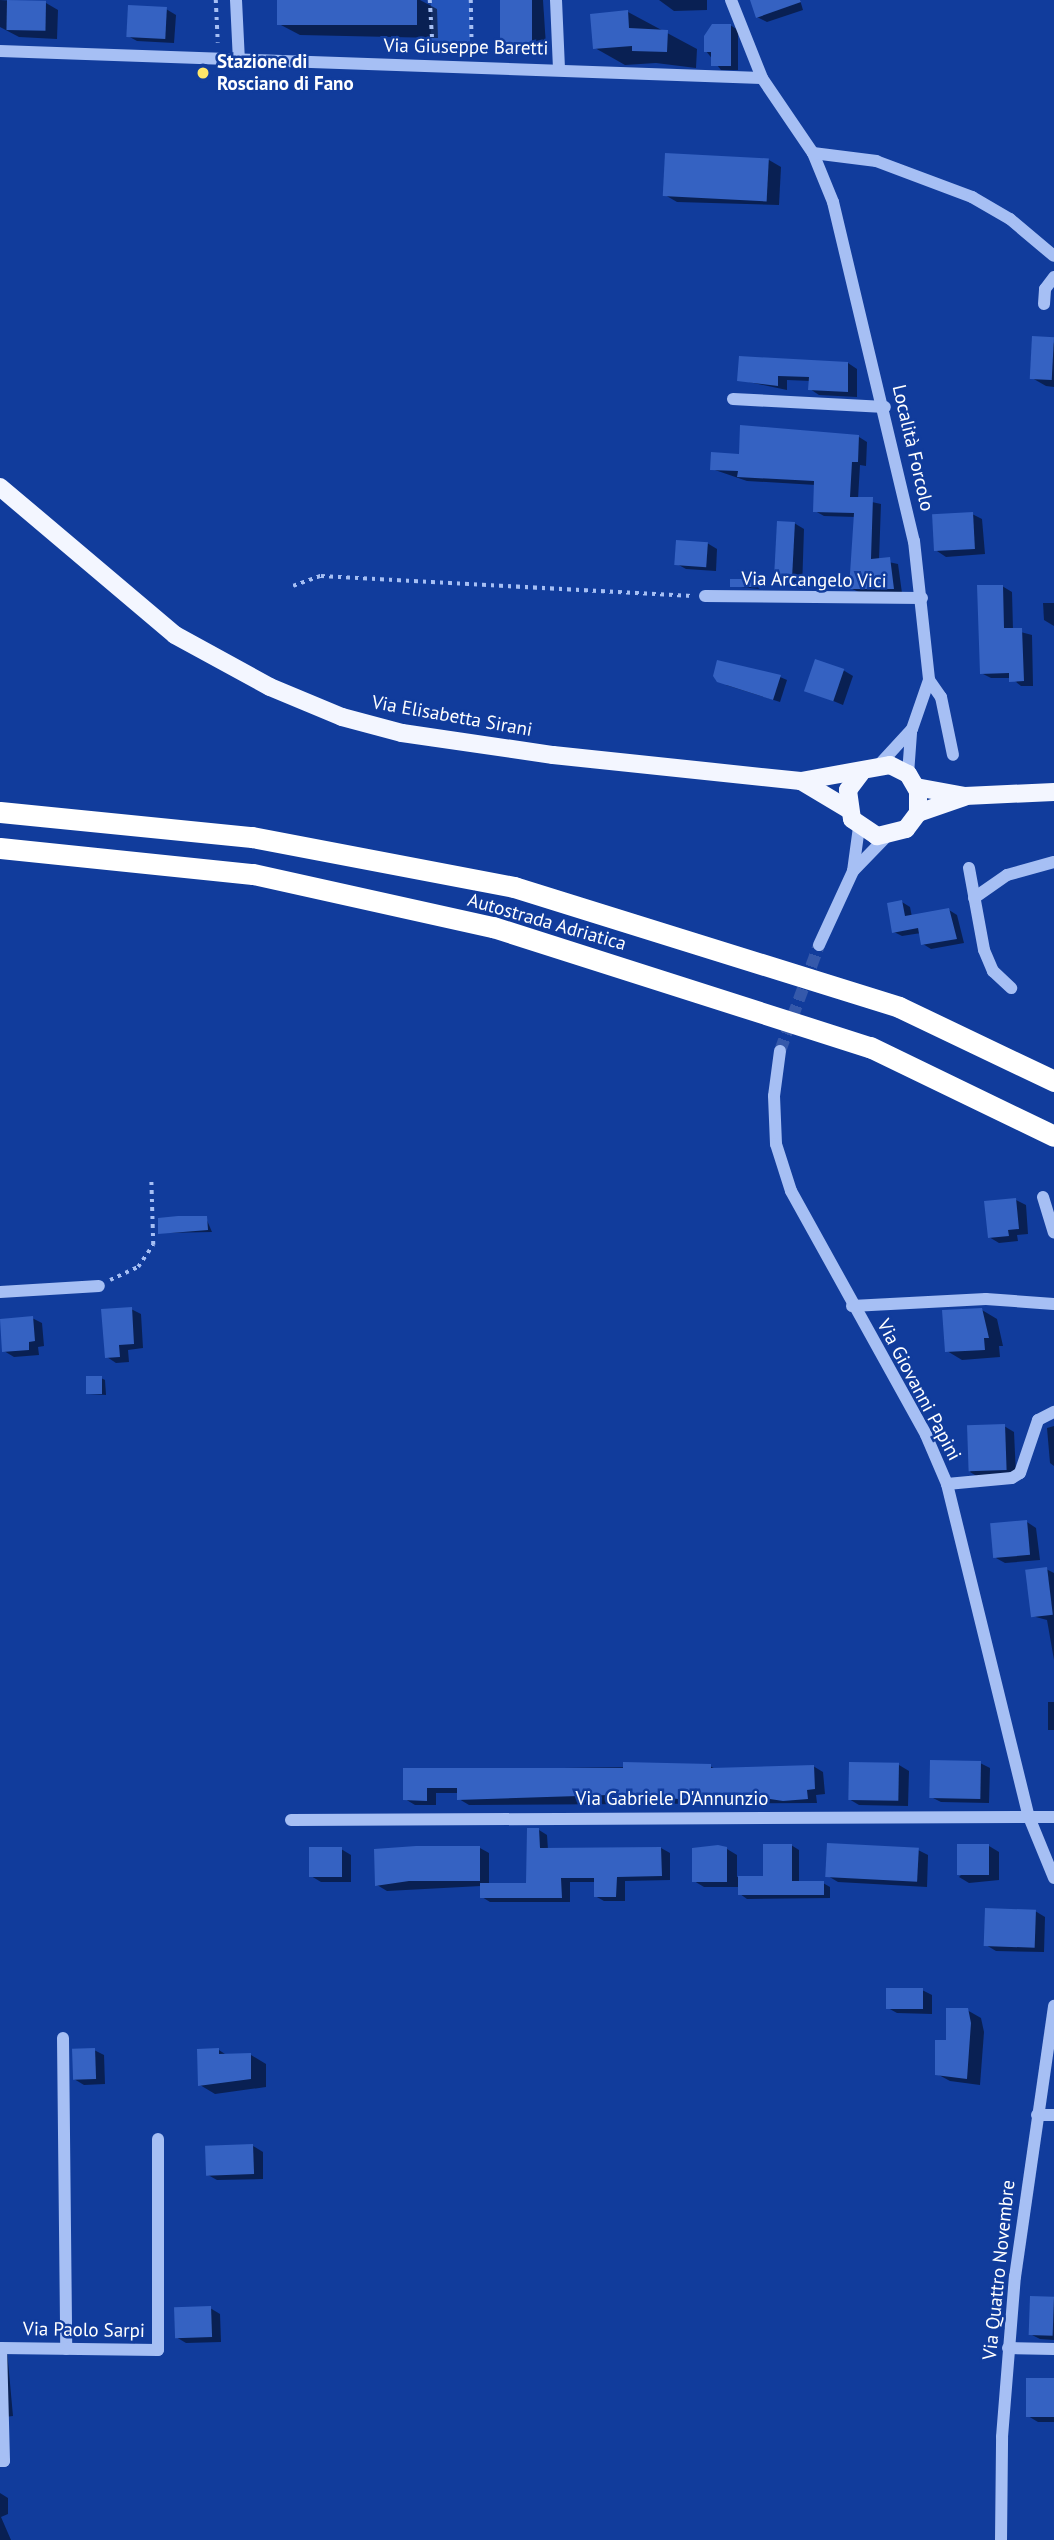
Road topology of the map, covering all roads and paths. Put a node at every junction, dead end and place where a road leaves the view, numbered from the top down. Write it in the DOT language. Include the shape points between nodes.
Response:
graph roads {
  1 [pos="216,0"];
  2 [pos="236,0"];
  3 [pos="430,0"];
  4 [pos="471,0"];
  5 [pos="556,0"];
  6 [pos="731,0"];
  7 [pos="0,51"];
  8 [pos="446,52"];
  9 [pos="460,52"];
  10 [pos="474,52"];
  11 [pos="485,53"];
  12 [pos="219,61"];
  13 [pos="239,62"];
  14 [pos="559,69"];
  15 [pos="762,78"];
  16 [pos="813,153"];
  17 [pos="1054,256"];
  18 [pos="1054,277"];
  19 [pos="1044,304"];
  20 [pos="733,399"];
  21 [pos="885,407"];
  22 [pos="0,487"];
  23 [pos="293,586"];
  24 [pos="705,596"];
  25 [pos="922,598"];
  26 [pos="929,680"];
  27 [pos="912,729"];
  28 [pos="953,755"];
  29 [pos="879,765"];
  30 [pos="860,773"];
  31 [pos="912,780"];
  32 [pos="801,781"];
  33 [pos="1054,792"];
  34 [pos="965,796"];
  35 [pos="848,809"];
  36 [pos="0,812"];
  37 [pos="918,813"];
  38 [pos="859,827"];
  39 [pos="887,836"];
  40 [pos="0,849"];
  41 [pos="1054,862"];
  42 [pos="969,869"];
  43 [pos="853,871"];
  44 [pos="974,898"];
  45 [pos="819,945"];
  46 [pos="1011,988"];
  47 [pos="780,1051"];
  48 [pos="1054,1080"];
  49 [pos="1054,1136"];
  50 [pos="151,1178"];
  51 [pos="1043,1197"];
  52 [pos="1054,1232"];
  53 [pos="99,1286"];
  54 [pos="0,1292"];
  55 [pos="1054,1304"];
  56 [pos="852,1306"];
  57 [pos="1054,1412"];
  58 [pos="947,1484"];
  59 [pos="1029,1817"];
  60 [pos="1054,1817"];
  61 [pos="291,1820"];
  62 [pos="1054,1878"];
  63 [pos="1054,2006"];
  64 [pos="63,2038"];
  65 [pos="1037,2115"];
  66 [pos="1054,2115"];
  67 [pos="158,2139"];
  68 [pos="1008,2348"];
  69 [pos="66,2349"];
  70 [pos="1054,2349"];
  71 [pos="0,2461"];
  72 [pos="1001,2540"];
  1 -- 12 [label="path"];
  2 -- 13 [label="street"];
  3 -- 8 [label="path" via="432,51"];
  4 -- 10 [label="path"];
  5 -- 14 [label="street"];
  6 -- 15 [label="street, Località Forcolo"];
  7 -- 12 [label="street, Via Giuseppe Baretti"];
  9 -- 10 [label="path"];
  10 -- 11 [label="path"];
  12 -- 13 [label="street, Via Giuseppe Baretti"];
  13 -- 14 [label="street, Via Giuseppe Baretti"];
  14 -- 15 [label="street, Via Giuseppe Baretti"];
  15 -- 16 [label="street, Località Forcolo"];
  16 -- 17 [label="street" via="876,161 972,197 1010,219"];
  16 -- 21 [label="street, Località Forcolo" via="833,202"];
  18 -- 19 [label="street" via="1045,289"];
  20 -- 21 [label="street"];
  21 -- 25 [label="street, Località Forcolo"];
  22 -- 32 [label="main road, Via Elisabetta Sirani" via="65,547 175,635 270,687 342,717 402,733 553,755"];
  23 -- 24 [label="path" via="321,576"];
  24 -- 25 [label="street, Via Arcangelo Vici"];
  25 -- 26 [label="street, Località Forcolo"];
  26 -- 27 [label="street"];
  26 -- 28 [label="street, Località Forcolo" via="941,697"];
  27 -- 29 [label="street"];
  27 -- 31 [label="street"];
  29 -- 30 [label="main road"];
  29 -- 31 [label="main road"];
  30 -- 32 [label="main road, Via Elisabetta Sirani"];
  30 -- 35 [label="main road" via="848,790"];
  31 -- 34 [label="main road"];
  31 -- 37 [label="main road"];
  32 -- 35 [label="main road, Via Elisabetta Sirani"];
  33 -- 34 [label="main road"];
  34 -- 37 [label="main road"];
  35 -- 38 [label="main road"];
  36 -- 48 [label="highway, Autostrada Adriatica" via="252,838 514,887 899,1007"];
  37 -- 39 [label="main road" via="906,828"];
  38 -- 39 [label="main road"];
  38 -- 43 [label="street"];
  39 -- 43 [label="street"];
  40 -- 49 [label="highway, Autostrada Adriatica" via="253,874 493,927 870,1047"];
  41 -- 44 [label="street" via="1007,875"];
  42 -- 44 [label="street"];
  43 -- 45 [label="street"];
  44 -- 46 [label="street" via="984,950 993,971"];
  47 -- 56 [label="street, Via Giovanni Papini" via="774,1096 776,1144 791,1191"];
  50 -- 53 [label="path" via="153,1245 148,1257 138,1267"];
  51 -- 52 [label="street"];
  53 -- 54 [label="street"];
  55 -- 56 [label="street" via="986,1298"];
  56 -- 58 [label="street, Via Giovanni Papini" via="926,1436"];
  57 -- 58 [label="street" via="1038,1420 1020,1473 1012,1478"];
  58 -- 59 [label="street, Via Giovanni Papini"];
  59 -- 60 [label="street, Via Gabriele D'Annunzio"];
  59 -- 61 [label="street, Via Gabriele D'Annunzio"];
  59 -- 62 [label="street, Via Giovanni Papini"];
  63 -- 65 [label="street, Via Quattro Novembre"];
  64 -- 69 [label="street"];
  65 -- 66 [label="street"];
  65 -- 68 [label="street, Via Quattro Novembre"];
  67 -- 69 [label="street, Via Paolo Sarpi" via="158,2350"];
  68 -- 70 [label="street"];
  68 -- 72 [label="street, Via Quattro Novembre"];
  69 -- 71 [label="street, Via Paolo Sarpi" via="1,2348 4,2461"];
}
